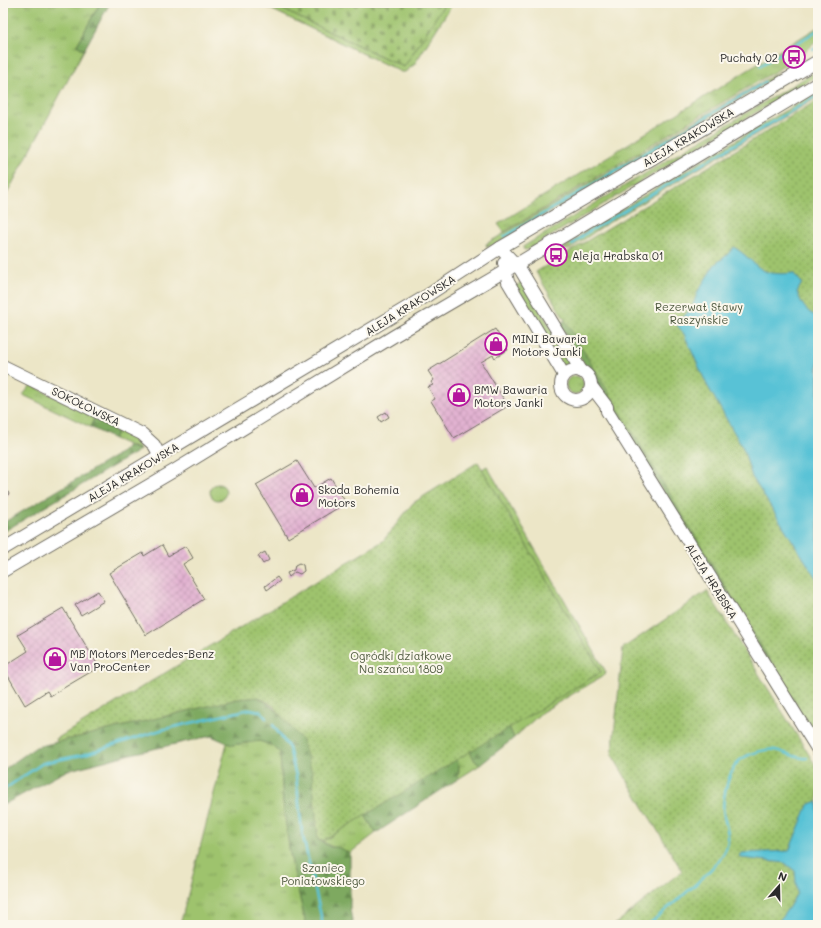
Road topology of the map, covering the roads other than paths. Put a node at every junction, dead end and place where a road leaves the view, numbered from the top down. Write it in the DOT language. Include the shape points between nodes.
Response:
graph roads {
  1 [pos="818,61"];
  2 [pos="818,83"];
  3 [pos="500,248"];
  4 [pos="484,259"];
  5 [pos="517,264"];
  6 [pos="506,271"];
  7 [pos="483,284"];
  8 [pos="3,366"];
  9 [pos="582,372"];
  10 [pos="564,375"];
  11 [pos="591,386"];
  12 [pos="582,399"];
  13 [pos="607,411"];
  14 [pos="160,456"];
  15 [pos="3,549"];
  16 [pos="3,571"];
  17 [pos="818,750"];
  1 -- 3 [label="main road, ALEJA KRAKOWSKA"];
  2 -- 5 [label="main road, ALEJA KRAKOWSKA"];
  3 -- 4 [label="main road, ALEJA KRAKOWSKA"];
  3 -- 5 [label="main road"];
  3 -- 6 [label="main road"];
  4 -- 7 [label="main road" via="490,266 490,272"];
  4 -- 14 [label="main road, ALEJA KRAKOWSKA"];
  5 -- 6 [label="main road, ALEJA KRAKOWSKA"];
  5 -- 9 [label="main road"];
  6 -- 7 [label="main road, ALEJA KRAKOWSKA"];
  6 -- 10 [label="main road" via="508,282"];
  7 -- 16 [label="main road, ALEJA KRAKOWSKA"];
  8 -- 14 [label="main road, SOKOŁOWSKA" via="142,434 154,445"];
  9 -- 10 [label="main road" via="572,371"];
  9 -- 11 [label="main road" via="589,378"];
  10 -- 12 [label="main road" via="561,386 563,393 572,400"];
  11 -- 12 [label="main road" via="588,394"];
  11 -- 13 [label="main road, ALEJA HRABSKA"];
  12 -- 13 [label="main road, ALEJA HRABSKA"];
  13 -- 17 [label="main road, ALEJA HRABSKA"];
  14 -- 15 [label="main road, ALEJA KRAKOWSKA"];
}
